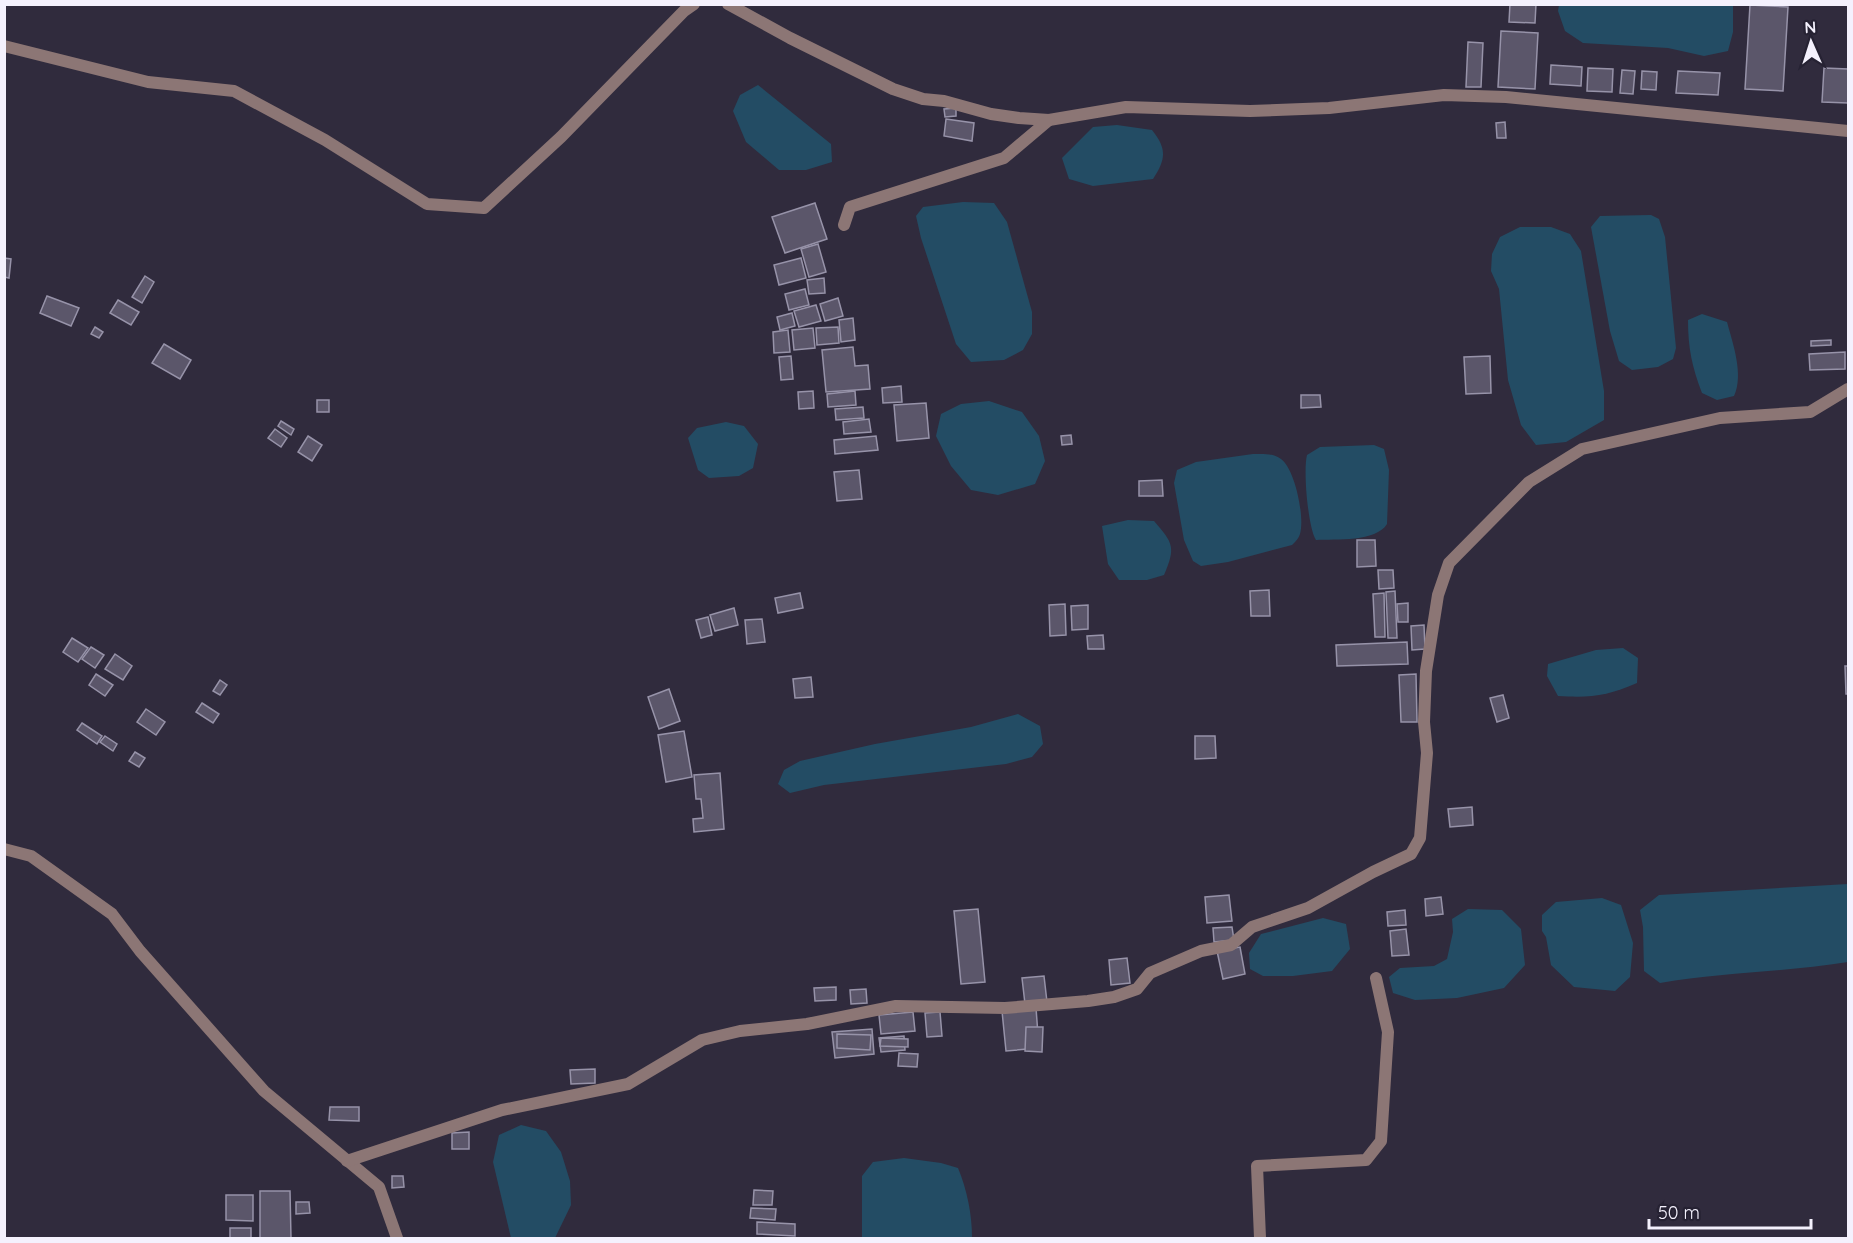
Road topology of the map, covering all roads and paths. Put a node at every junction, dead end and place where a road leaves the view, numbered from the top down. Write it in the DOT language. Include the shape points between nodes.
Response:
graph roads {
  1 [pos="694,4"];
  2 [pos="728,4"];
  3 [pos="4,46"];
  4 [pos="1049,120"];
  5 [pos="1848,131"];
  6 [pos="844,225"];
  7 [pos="1848,389"];
  8 [pos="4,849"];
  9 [pos="1376,978"];
  10 [pos="347,1161"];
  11 [pos="397,1239"];
  12 [pos="1260,1239"];
  1 -- 3 [label="street" via="484,208 427,204 326,140 234,92 148,82"];
  2 -- 4 [label="street" via="893,89 992,114"];
  4 -- 5 [label="street" via="1126,107 1250,111 1329,108 1444,95 1506,97"];
  4 -- 6 [label="street" via="1004,158 850,207"];
  7 -- 10 [label="street" via="1810,412 1720,418 1582,449 1529,482 1449,562 1438,595 1426,671 1427,753 1420,838 1411,854 1308,908 1252,927 1231,945 1201,951 1150,973 1137,989 1114,997 1005,1008 897,1006 807,1024 740,1031 702,1040 628,1084 502,1110"];
  8 -- 10 [label="street" via="31,856 112,914 264,1091"];
  9 -- 12 [label="street" via="1388,1032 1381,1141 1366,1160 1257,1166"];
  10 -- 11 [label="street" via="379,1187"];
}
